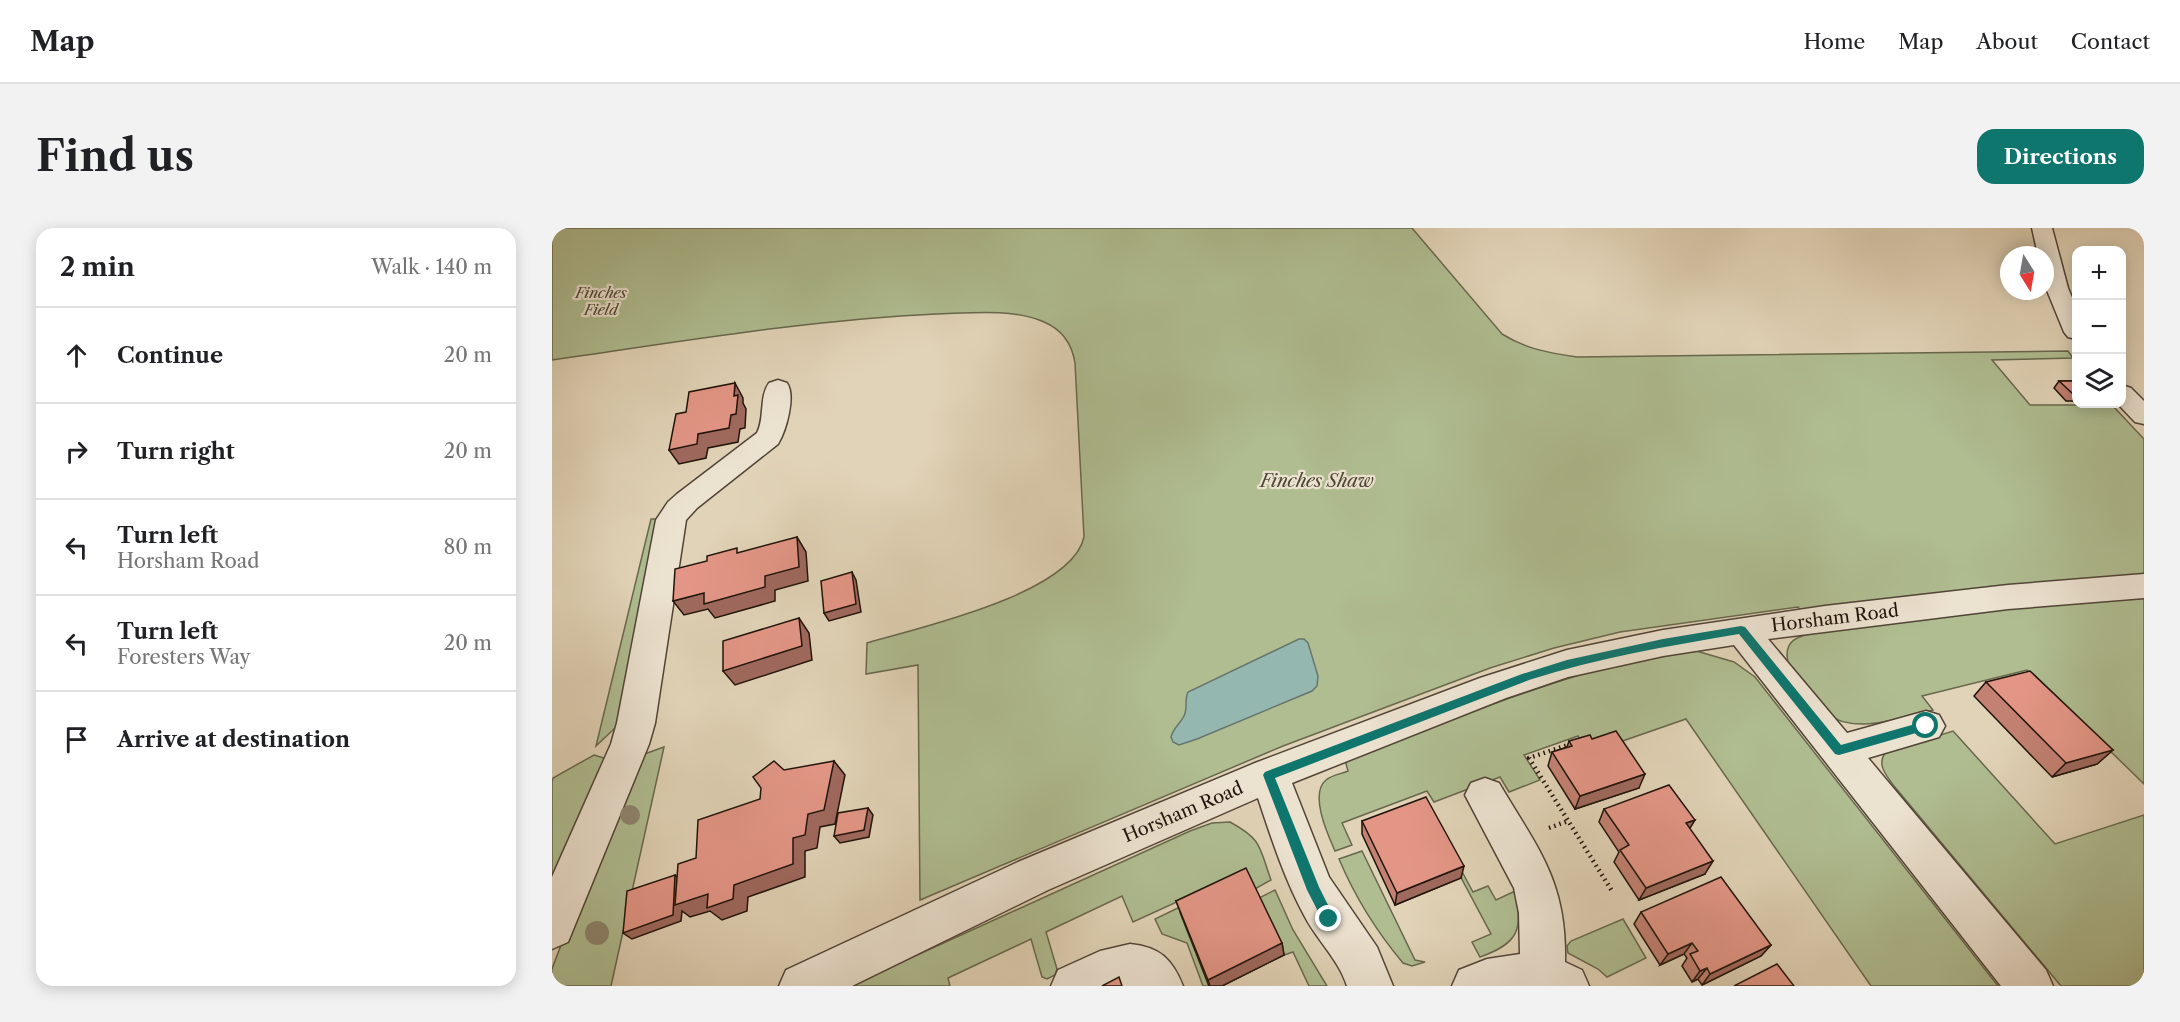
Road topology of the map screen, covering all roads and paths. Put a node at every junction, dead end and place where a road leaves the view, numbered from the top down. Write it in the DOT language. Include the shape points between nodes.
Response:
graph roads {
  1 [pos="2042,228"];
  2 [pos="2072,323"];
  3 [pos="778,388"];
  4 [pos="2126,398"];
  5 [pos="2144,416"];
  6 [pos="2144,586"];
  7 [pos="1741,630"];
  8 [pos="1926,726"];
  9 [pos="1577,742"];
  10 [pos="1839,751"];
  11 [pos="1269,775"];
  12 [pos="1485,795"];
  13 [pos="1612,891"];
  14 [pos="552,927"];
  15 [pos="1554,981"];
  16 [pos="802,986"];
  17 [pos="1074,986"];
  18 [pos="1160,986"];
  19 [pos="1370,986"];
  20 [pos="1475,986"];
  21 [pos="2030,986"];
  1 -- 2 [label="street" via="2057,288"];
  3 -- 14 [label="street" via="774,426 768,438 687,501 671,520 630,744"];
  4 -- 5 [label="street"];
  6 -- 7 [label="street, Horsham Road" via="2008,597"];
  7 -- 10 [label="street"];
  7 -- 11 [label="street, Horsham Road" via="1556,667"];
  8 -- 10 [label="street"];
  9 -- 13 [label="path" via="1529,758"];
  10 -- 21 [label="street"];
  11 -- 16 [label="street, Horsham Road" via="1033,876"];
  11 -- 19 [label="street" via="1314,890"];
  12 -- 15 [label="street" via="1531,876"];
  15 -- 20 [label="street" via="1502,977"];
  17 -- 18 [label="street" via="1107,972 1135,967 1150,971"];
}
